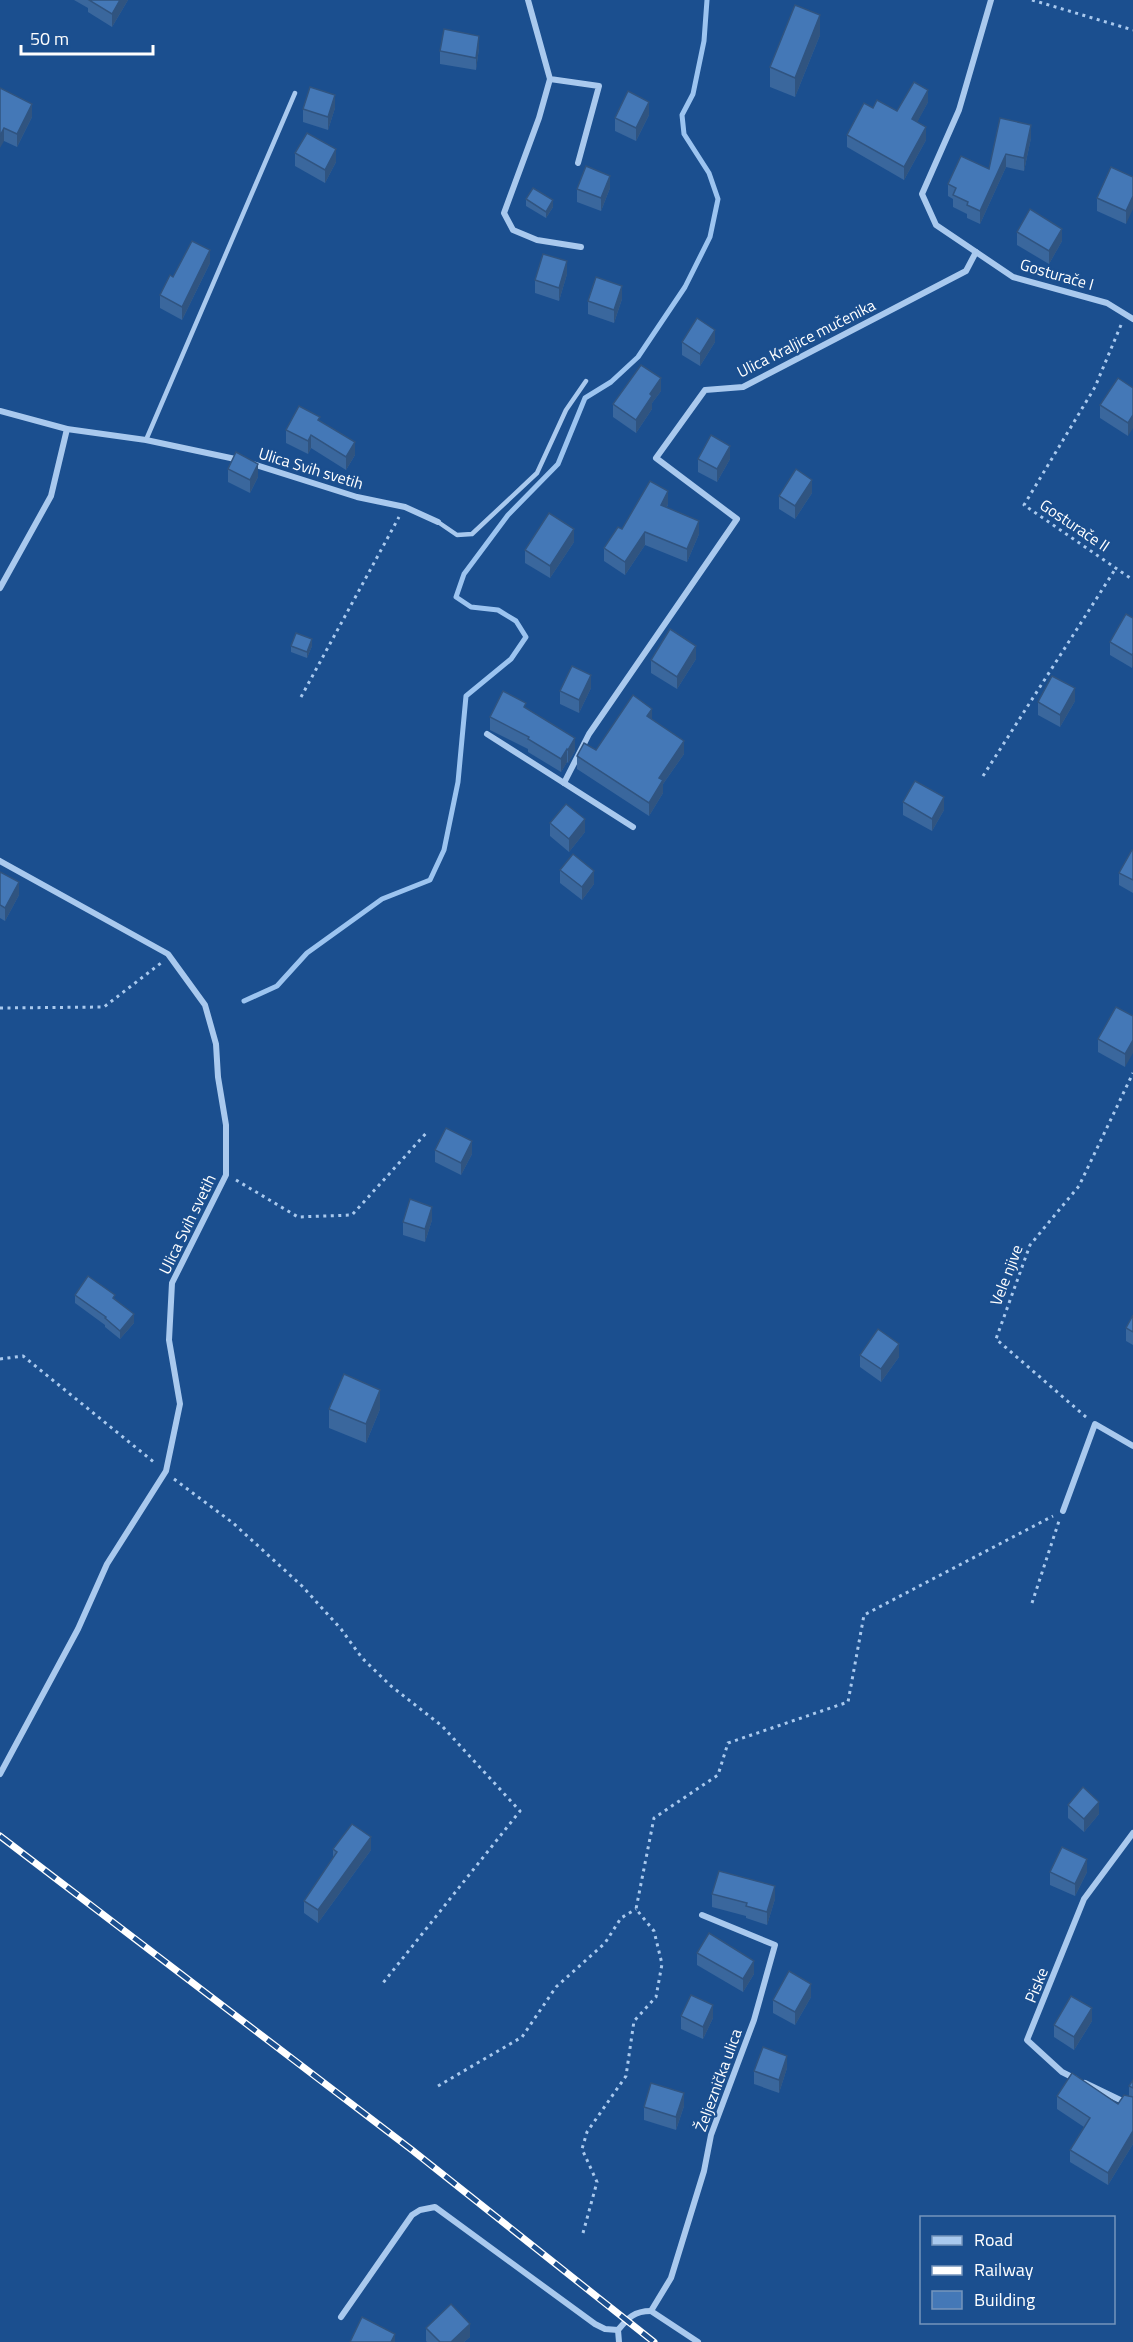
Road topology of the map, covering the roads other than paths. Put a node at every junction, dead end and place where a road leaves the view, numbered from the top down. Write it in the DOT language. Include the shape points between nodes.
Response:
graph roads {
  1 [pos="528,0"];
  2 [pos="991,0"];
  3 [pos="550,79"];
  4 [pos="295,93"];
  5 [pos="578,163"];
  6 [pos="581,247"];
  7 [pos="976,252"];
  8 [pos="1133,319"];
  9 [pos="586,381"];
  10 [pos="0,411"];
  11 [pos="67,429"];
  12 [pos="146,440"];
  13 [pos="438,522"];
  14 [pos="0,588"];
  15 [pos="487,734"];
  16 [pos="564,783"];
  17 [pos="633,827"];
  18 [pos="0,861"];
  19 [pos="1133,1446"];
  20 [pos="1063,1511"];
  21 [pos="0,1774"];
  22 [pos="1133,1833"];
  23 [pos="702,1915"];
  24 [pos="1133,2106"];
  25 [pos="651,2311"];
  26 [pos="341,2317"];
  27 [pos="618,2330"];
  28 [pos="619,2342"];
  29 [pos="698,2342"];
  1 -- 3 [label="street"];
  2 -- 7 [label="street" via="959,110 922,195 936,225"];
  3 -- 5 [label="street" via="599,86"];
  3 -- 6 [label="street" via="504,213 513,230 537,240"];
  4 -- 12 [label="lane"];
  7 -- 8 [label="street, Gosturače I" via="1013,277 1107,303"];
  7 -- 16 [label="street, Ulica Kraljice mučenika" via="966,270 783,367 743,387 705,390 656,458 737,519 589,734"];
  9 -- 13 [label="lane" via="566,410 537,473 492,517 472,534 457,535"];
  10 -- 11 [label="street, Ulica Svih svetih"];
  11 -- 12 [label="street, Ulica Svih svetih"];
  11 -- 14 [label="street" via="51,496"];
  12 -- 13 [label="street, Ulica Svih svetih" via="219,454 357,497 405,507"];
  15 -- 16 [label="street"];
  16 -- 17 [label="street"];
  18 -- 21 [label="street, Ulica Svih svetih" via="168,954 205,1005 216,1044 226,1125 226,1175 172,1284 169,1340 180,1404 166,1471 107,1564 78,1629"];
  19 -- 20 [label="street" via="1095,1425"];
  22 -- 24 [label="street, Piske" via="1084,1899 1027,2040 1062,2072"];
  23 -- 25 [label="street, Željeznička ulica" via="775,1945 754,2020 711,2135 671,2278"];
  25 -- 27 [label="street" via="632,2314"];
  25 -- 29 [label="street"];
  26 -- 27 [label="street" via="411,2215 435,2208 595,2324"];
  27 -- 28 [label="street"];
}
